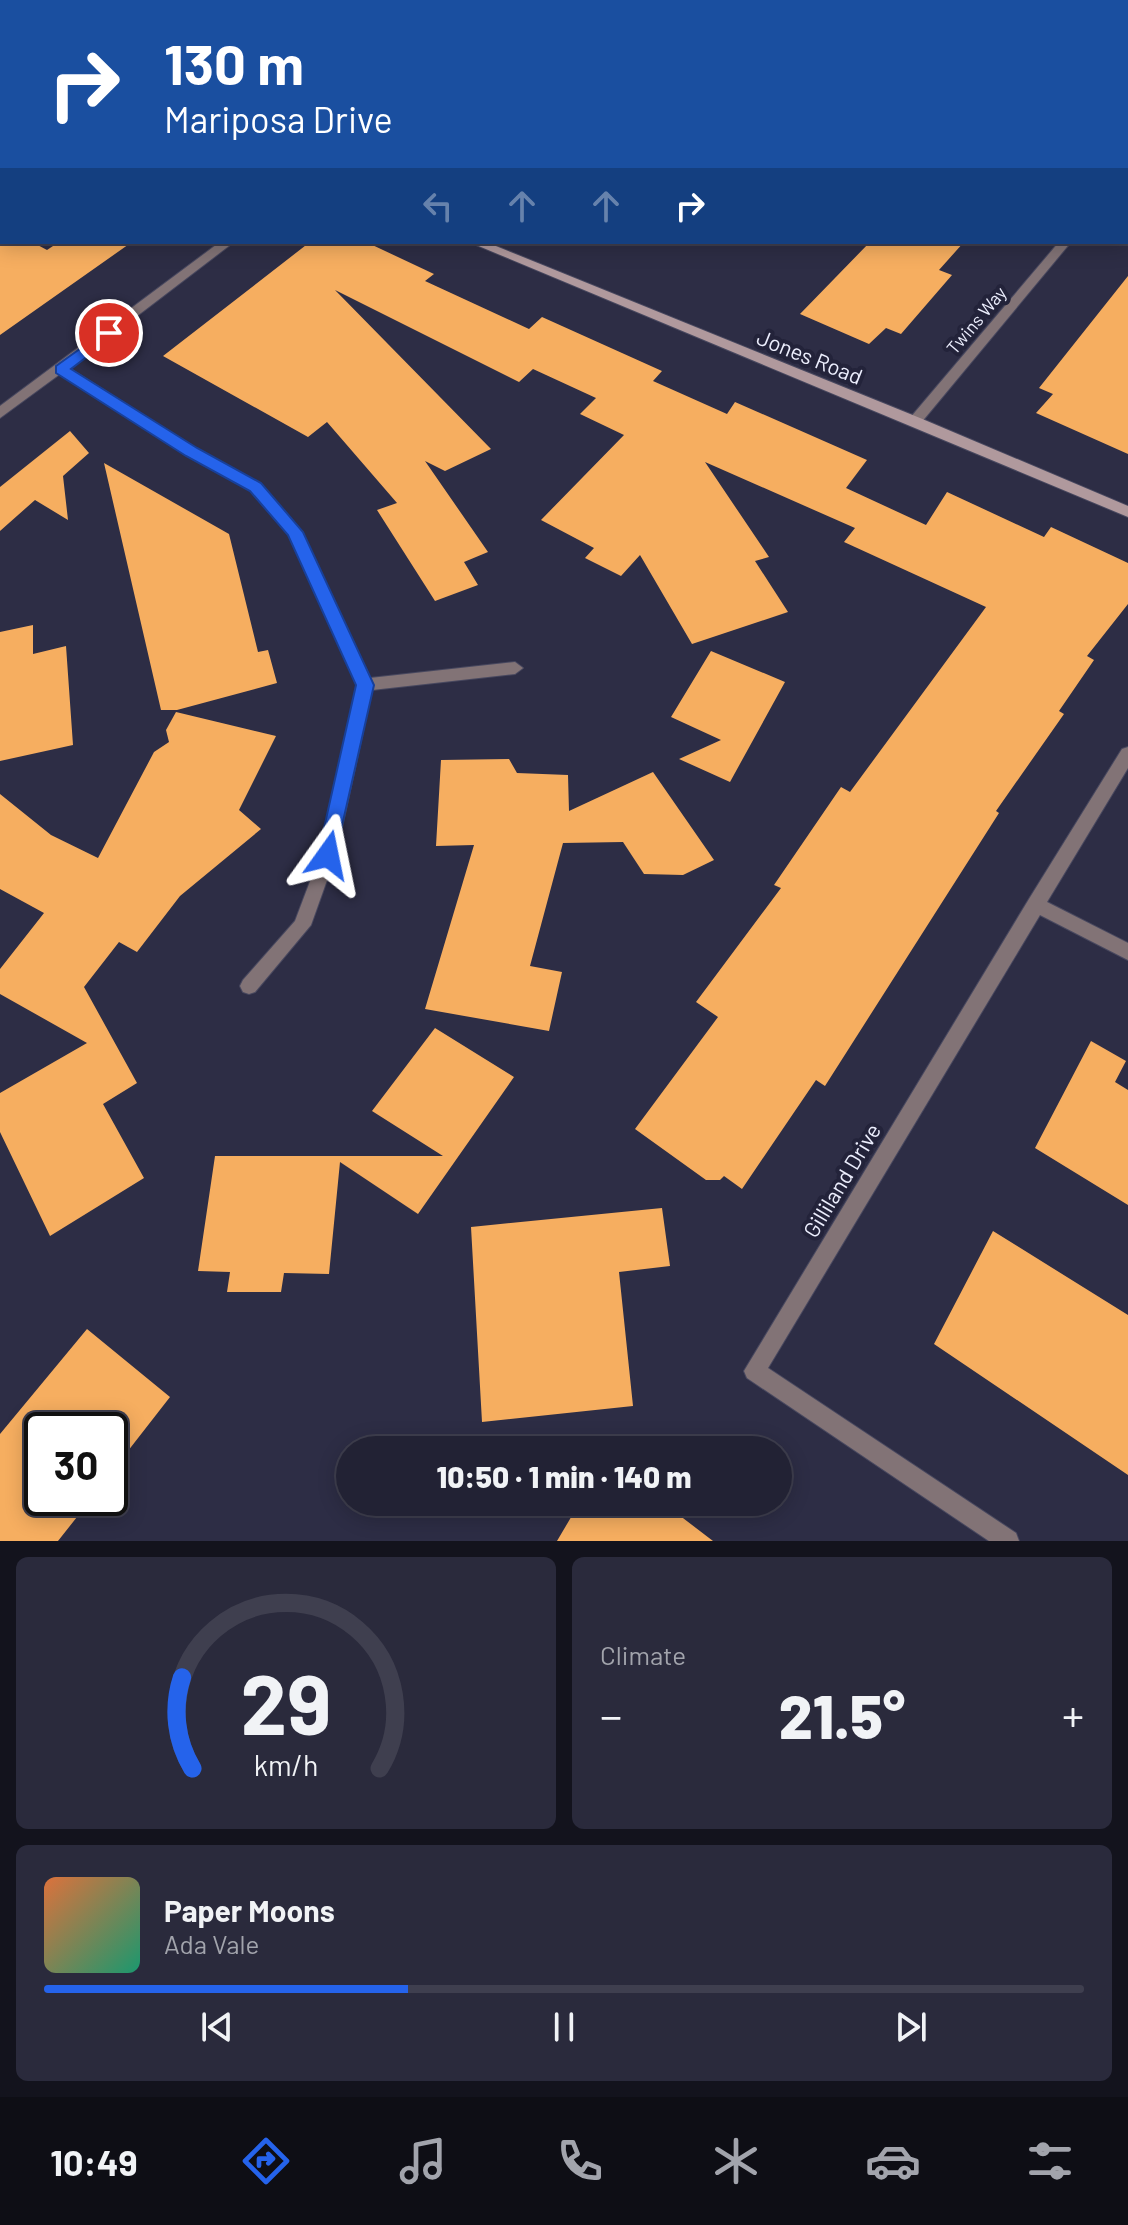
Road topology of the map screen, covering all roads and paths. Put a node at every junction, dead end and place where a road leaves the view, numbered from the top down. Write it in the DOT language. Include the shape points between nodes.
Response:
graph roads {
  1 [pos="225,244"];
  2 [pos="480,244"];
  3 [pos="1063,244"];
  4 [pos="61,369"];
  5 [pos="0,413"];
  6 [pos="915,421"];
  7 [pos="1128,512"];
  8 [pos="515,668"];
  9 [pos="365,685"];
  10 [pos="1128,754"];
  11 [pos="1035,904"];
  12 [pos="1128,952"];
  13 [pos="249,986"];
  14 [pos="1008,1541"];
  1 -- 4 [label="street"];
  2 -- 6 [label="street, Jones Road"];
  3 -- 6 [label="street, Twins Way"];
  4 -- 5 [label="street"];
  4 -- 9 [label="street" via="255,487 295,532"];
  6 -- 7 [label="street, Jones Road"];
  8 -- 9 [label="street"];
  9 -- 13 [label="street" via="328,855 302,925"];
  10 -- 11 [label="street, Gilliland Drive"];
  11 -- 12 [label="street"];
  11 -- 14 [label="street, Gilliland Drive" via="754,1371"];
}
